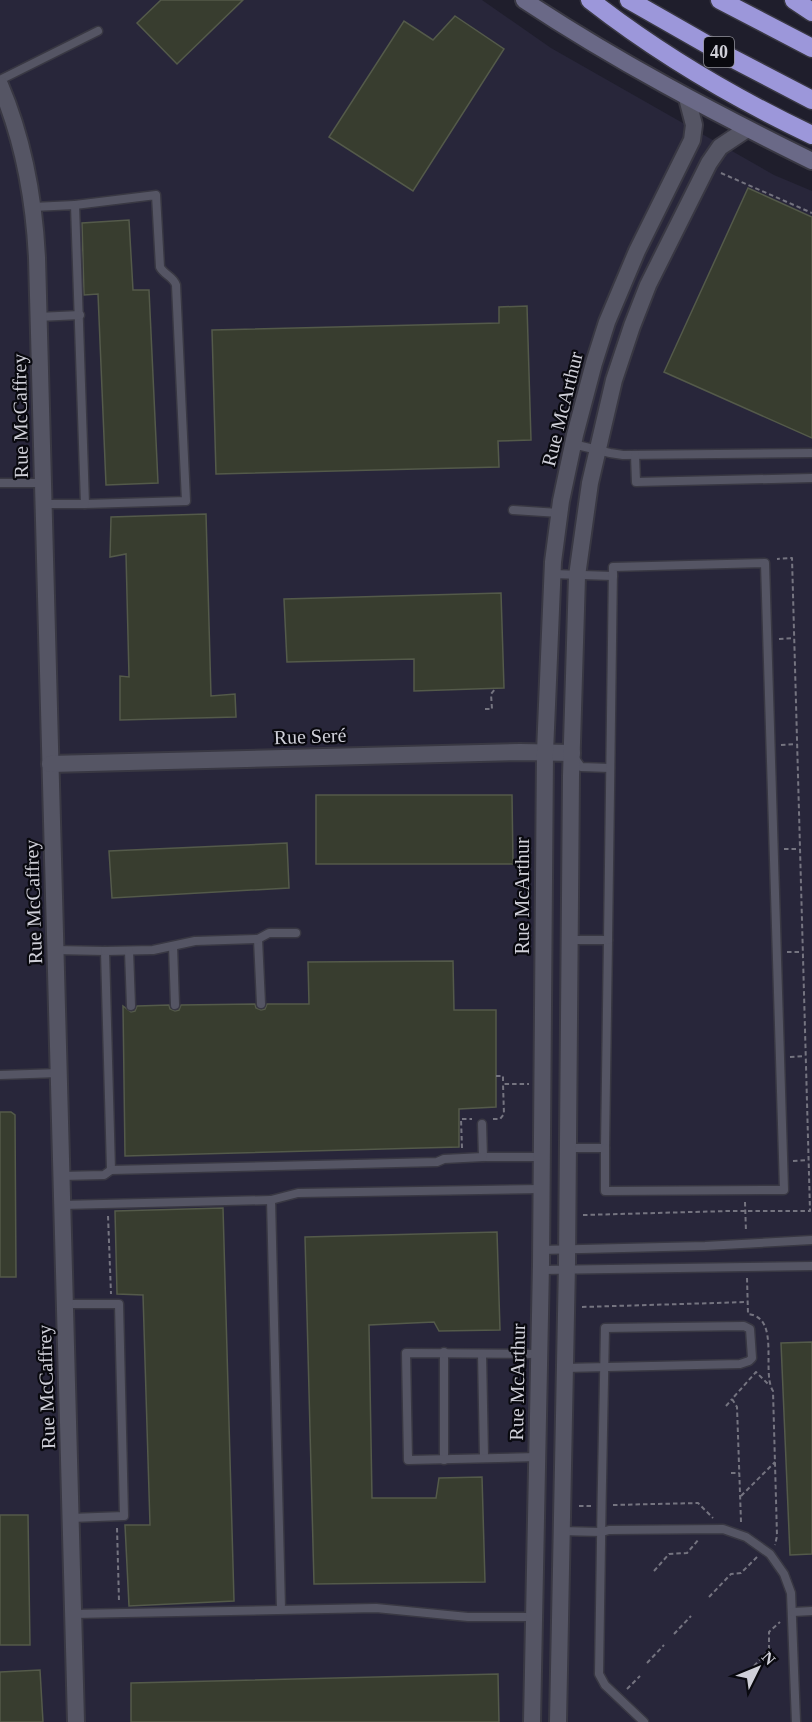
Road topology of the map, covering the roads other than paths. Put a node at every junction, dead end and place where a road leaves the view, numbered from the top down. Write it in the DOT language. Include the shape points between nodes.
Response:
graph roads {
  1 [pos="524,0"];
  2 [pos="590,0"];
  3 [pos="629,0"];
  4 [pos="720,0"];
  5 [pos="794,0"];
  6 [pos="812,12"];
  7 [pos="98,31"];
  8 [pos="812,48"];
  9 [pos="0,80"];
  10 [pos="0,85"];
  11 [pos="687,98"];
  12 [pos="812,100"];
  13 [pos="747,129"];
  14 [pos="812,135"];
  15 [pos="812,161"];
  16 [pos="75,205"];
  17 [pos="33,207"];
  18 [pos="630,296"];
  19 [pos="80,315"];
  20 [pos="38,317"];
  21 [pos="573,444"];
  22 [pos="596,450"];
  23 [pos="812,453"];
  24 [pos="635,454"];
  25 [pos="812,478"];
  26 [pos="1,483"];
  27 [pos="43,483"];
  28 [pos="43,504"];
  29 [pos="85,504"];
  30 [pos="513,510"];
  31 [pos="560,513"];
  32 [pos="552,574"];
  33 [pos="577,576"];
  34 [pos="613,576"];
  35 [pos="545,752"];
  36 [pos="572,753"];
  37 [pos="50,764"];
  38 [pos="610,768"];
  39 [pos="296,933"];
  40 [pos="258,939"];
  41 [pos="570,940"];
  42 [pos="608,940"];
  43 [pos="173,946"];
  44 [pos="55,950"];
  45 [pos="105,951"];
  46 [pos="129,951"];
  47 [pos="261,1004"];
  48 [pos="175,1005"];
  49 [pos="131,1006"];
  50 [pos="59,1073"];
  51 [pos="0,1075"];
  52 [pos="482,1122"];
  53 [pos="568,1148"];
  54 [pos="605,1148"];
  55 [pos="541,1156"];
  56 [pos="483,1157"];
  57 [pos="111,1170"];
  58 [pos="62,1176"];
  59 [pos="541,1189"];
  60 [pos="272,1200"];
  61 [pos="62,1205"];
  62 [pos="812,1240"];
  63 [pos="567,1249"];
  64 [pos="541,1250"];
  65 [pos="812,1266"];
  66 [pos="566,1269"];
  67 [pos="541,1270"];
  68 [pos="65,1304"];
  69 [pos="444,1352"];
  70 [pos="482,1354"];
  71 [pos="539,1354"];
  72 [pos="604,1367"];
  73 [pos="564,1368"];
  74 [pos="484,1457"];
  75 [pos="537,1457"];
  76 [pos="444,1460"];
  77 [pos="71,1518"];
  78 [pos="560,1531"];
  79 [pos="602,1532"];
  80 [pos="281,1609"];
  81 [pos="812,1611"];
  82 [pos="793,1612"];
  83 [pos="73,1614"];
  84 [pos="534,1617"];
  85 [pos="76,1722"];
  86 [pos="532,1722"];
  87 [pos="558,1722"];
  88 [pos="644,1722"];
  89 [pos="796,1722"];
  1 -- 11 [label="main road"];
  2 -- 14 [label="highway" via="677,61 751,105"];
  3 -- 12 [label="highway, 40"];
  4 -- 8 [label="highway, 40"];
  5 -- 6 [label="highway"];
  7 -- 9 [label="lane"];
  10 -- 17 [label="street, Rue McCaffrey" via="20,139"];
  11 -- 13 [label="main road"];
  11 -- 18 [label="street, Rue McArthur" via="694,125 692,140"];
  13 -- 15 [label="main road"];
  13 -- 18 [label="street, Rue McArthur" via="720,147"];
  16 -- 17 [label="lane"];
  16 -- 19 [label="lane"];
  16 -- 29 [label="lane" via="156,195 160,267 176,285 186,501"];
  17 -- 20 [label="street, Rue McCaffrey"];
  18 -- 21 [label="street, Rue McArthur" via="594,363"];
  18 -- 22 [label="street, Rue McArthur"];
  19 -- 20 [label="lane"];
  19 -- 29 [label="lane"];
  20 -- 27 [label="street, Rue McCaffrey"];
  21 -- 22 [label="lane"];
  21 -- 31 [label="street, Rue McArthur"];
  22 -- 24 [label="lane"];
  22 -- 33 [label="street, Rue McArthur"];
  23 -- 24 [label="lane"];
  24 -- 25 [label="lane" via="636,482"];
  26 -- 27 [label="lane"];
  27 -- 28 [label="street, Rue McCaffrey"];
  28 -- 29 [label="lane"];
  28 -- 37 [label="street, Rue McCaffrey"];
  30 -- 31 [label="lane"];
  31 -- 32 [label="street, Rue McArthur"];
  32 -- 33 [label="lane"];
  32 -- 35 [label="street, Rue McArthur"];
  33 -- 34 [label="lane"];
  33 -- 36 [label="street, Rue McArthur"];
  34 -- 38 [label="lane"];
  34 -- 54 [label="lane" via="613,567 765,563 784,1190 605,1191"];
  35 -- 36 [label="street, Rue Seré"];
  35 -- 37 [label="street, Rue Seré"];
  35 -- 55 [label="street, Rue McArthur"];
  36 -- 38 [label="lane" via="580,767"];
  36 -- 41 [label="street, Rue McArthur"];
  37 -- 44 [label="street, Rue McCaffrey"];
  38 -- 42 [label="lane"];
  39 -- 40 [label="lane" via="269,933"];
  40 -- 43 [label="lane" via="195,941"];
  40 -- 47 [label="lane"];
  41 -- 42 [label="lane"];
  41 -- 53 [label="street, Rue McArthur"];
  42 -- 54 [label="lane"];
  43 -- 46 [label="lane"];
  43 -- 48 [label="lane"];
  44 -- 45 [label="lane"];
  44 -- 50 [label="street, Rue McCaffrey"];
  45 -- 46 [label="lane"];
  45 -- 57 [label="lane"];
  46 -- 49 [label="lane"];
  50 -- 51 [label="lane"];
  50 -- 58 [label="street, Rue McCaffrey"];
  52 -- 56 [label="lane"];
  53 -- 54 [label="lane"];
  53 -- 63 [label="street, Rue McArthur"];
  55 -- 56 [label="lane"];
  55 -- 59 [label="street, Rue McArthur"];
  56 -- 57 [label="lane" via="437,1162"];
  57 -- 58 [label="lane" via="104,1175"];
  58 -- 61 [label="street, Rue McCaffrey"];
  59 -- 60 [label="lane" via="298,1193"];
  59 -- 64 [label="street, Rue McArthur"];
  60 -- 61 [label="lane"];
  60 -- 80 [label="lane"];
  61 -- 68 [label="street, Rue McCaffrey"];
  62 -- 63 [label="lane"];
  63 -- 64 [label="lane"];
  63 -- 66 [label="street, Rue McArthur"];
  64 -- 67 [label="street, Rue McArthur"];
  65 -- 66 [label="lane"];
  66 -- 67 [label="lane"];
  66 -- 73 [label="street, Rue McArthur"];
  67 -- 71 [label="street, Rue McArthur"];
  68 -- 77 [label="street, Rue McCaffrey"];
  68 -- 77 [label="lane" via="119,1304 124,1516"];
  69 -- 70 [label="lane"];
  69 -- 76 [label="lane"];
  69 -- 76 [label="lane" via="406,1353 408,1460"];
  70 -- 71 [label="lane"];
  70 -- 74 [label="lane"];
  71 -- 75 [label="street, Rue McArthur"];
  72 -- 72 [label="lane" via="605,1328 750,1329 752,1358 745,1363"];
  72 -- 73 [label="lane"];
  72 -- 79 [label="lane"];
  73 -- 78 [label="street, Rue McArthur"];
  74 -- 75 [label="lane"];
  74 -- 76 [label="lane"];
  75 -- 84 [label="street, Rue McArthur"];
  77 -- 83 [label="street, Rue McCaffrey"];
  78 -- 79 [label="lane"];
  78 -- 87 [label="street, Rue McArthur"];
  79 -- 82 [label="lane" via="711,1528 741,1534 775,1560 788,1583"];
  79 -- 88 [label="lane" via="599,1674 601,1682"];
  80 -- 83 [label="lane"];
  80 -- 84 [label="lane" via="376,1608 468,1617"];
  81 -- 82 [label="lane"];
  82 -- 89 [label="lane"];
  83 -- 85 [label="street, Rue McCaffrey"];
  84 -- 86 [label="street, Rue McArthur"];
}
